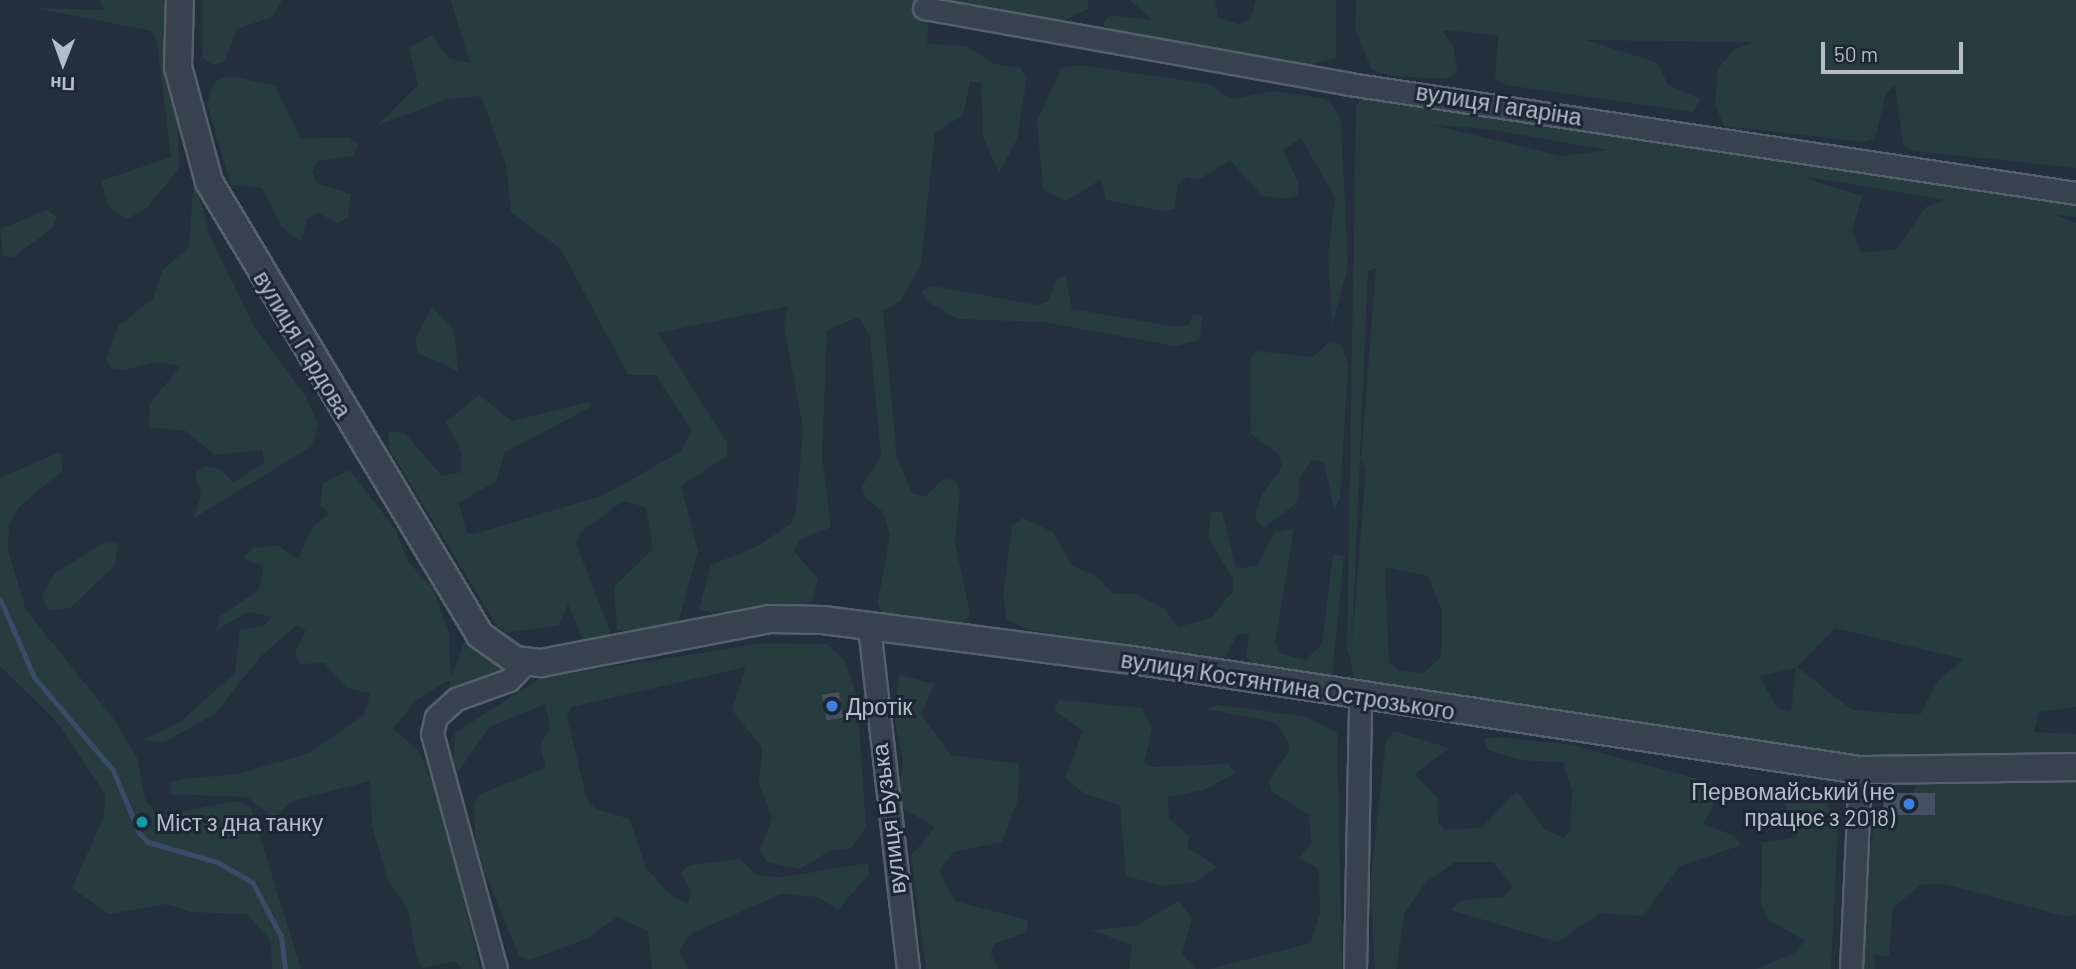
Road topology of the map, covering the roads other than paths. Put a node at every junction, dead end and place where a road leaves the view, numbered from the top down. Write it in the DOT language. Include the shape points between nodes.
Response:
graph roads {
  1 [pos="180,0"];
  2 [pos="924,8"];
  3 [pos="2076,193"];
  4 [pos="869,627"];
  5 [pos="516,659"];
  6 [pos="1360,697"];
  7 [pos="2076,767"];
  8 [pos="1860,770"];
  9 [pos="496,969"];
  10 [pos="908,969"];
  11 [pos="1356,969"];
  12 [pos="1851,969"];
  1 -- 5 [label="street, вулиця Гардова" via="178,67 209,182 480,635"];
  2 -- 3 [label="street, вулиця Гагаріна" via="1349,84"];
  4 -- 5 [label="street, вулиця Костянтина Острозького" via="770,619"];
  4 -- 6 [label="street, вулиця Костянтина Острозького"];
  4 -- 10 [label="street, вулиця Бузька"];
  5 -- 9 [label="street" via="509,680 456,699 436,717 432,734"];
  6 -- 8 [label="street, вулиця Костянтина Острозького"];
  6 -- 11 [label="street"];
  7 -- 8 [label="street, вулиця Костянтина Острозького"];
  8 -- 12 [label="street"];
}
